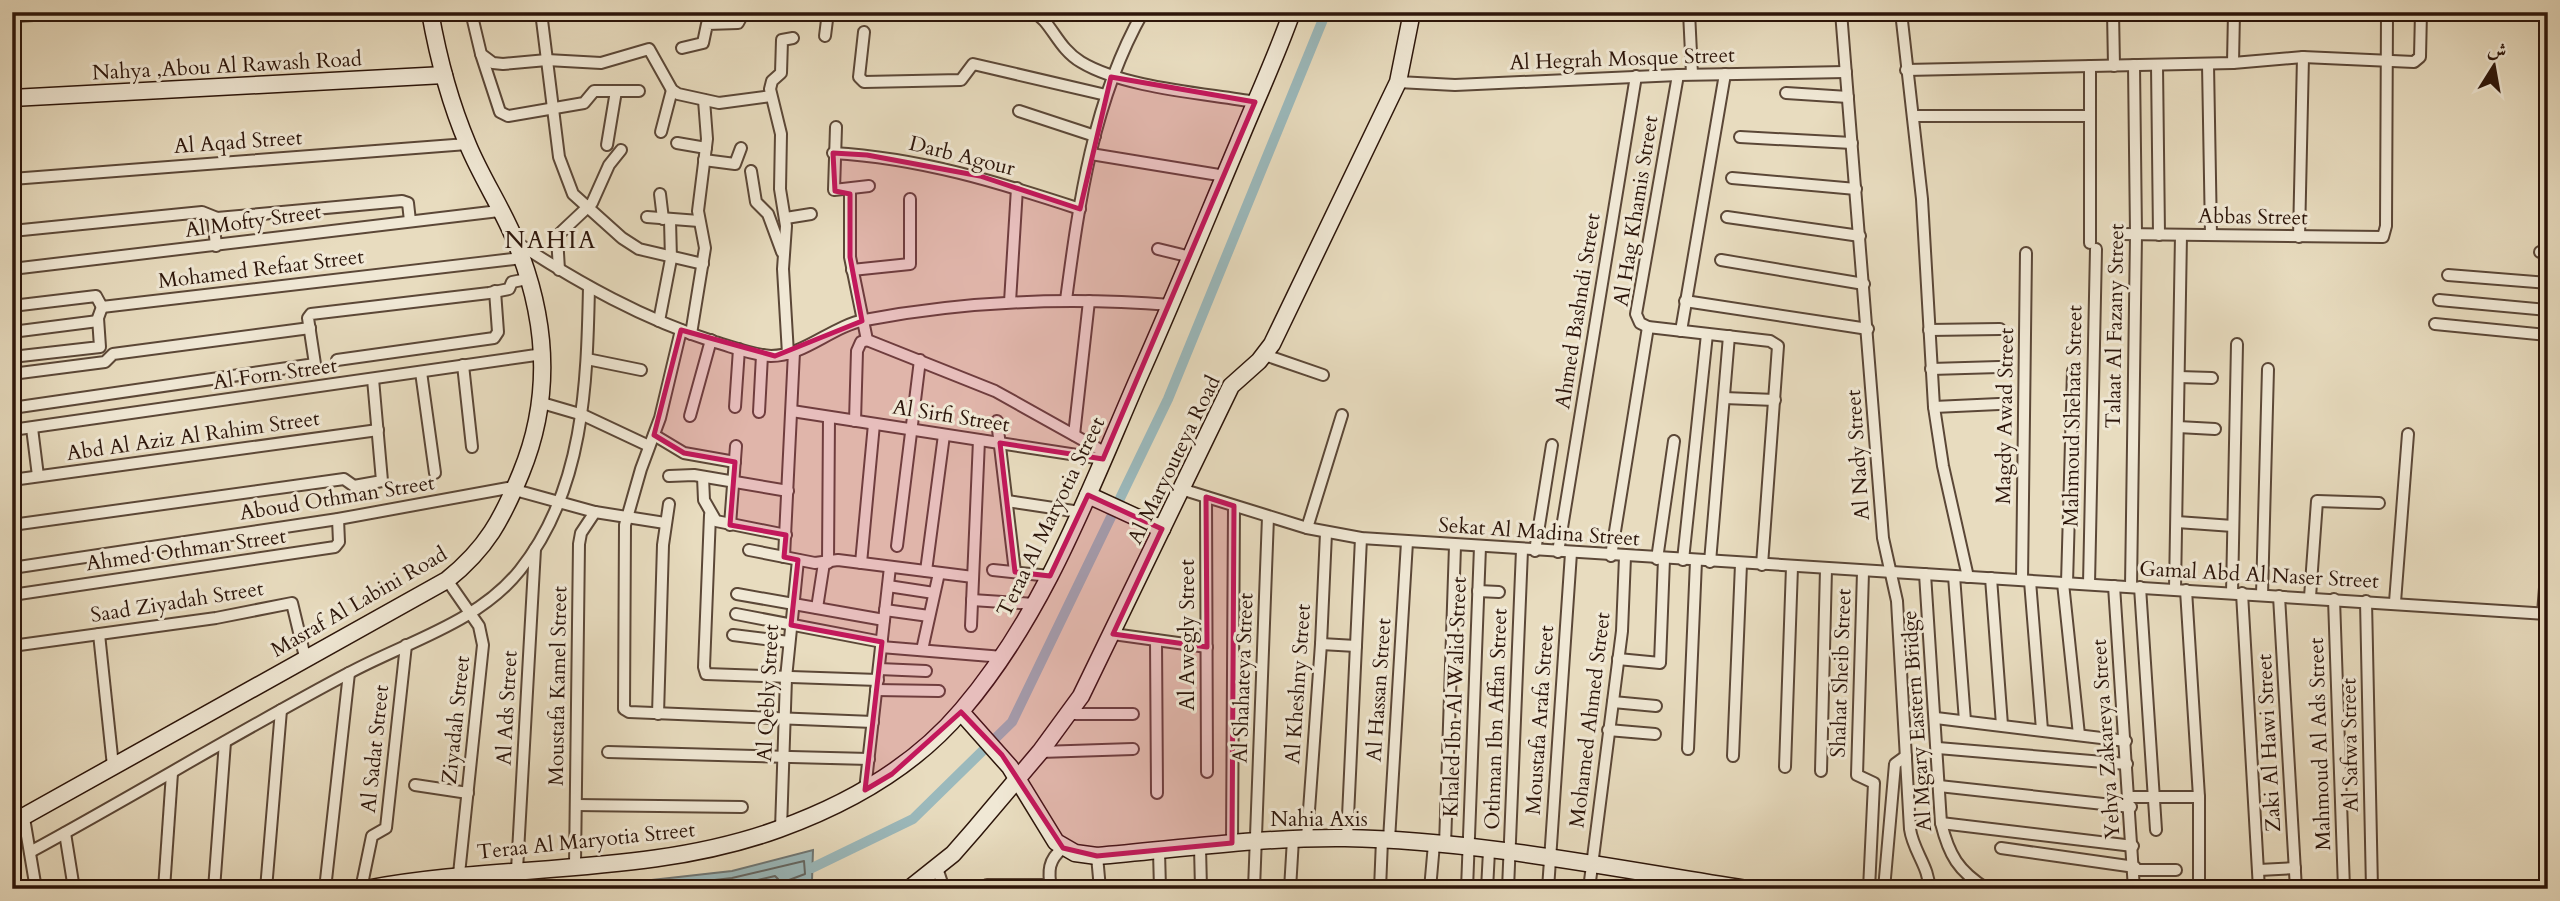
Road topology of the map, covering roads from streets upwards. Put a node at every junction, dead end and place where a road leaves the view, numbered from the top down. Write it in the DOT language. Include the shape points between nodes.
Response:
graph roads {
  1 [pos="99,12"];
  2 [pos="430,12"];
  3 [pos="471,12"];
  4 [pos="541,12"];
  5 [pos="744,12"];
  6 [pos="828,12"];
  7 [pos="1034,12"];
  8 [pos="1143,12"];
  9 [pos="1292,12"];
  10 [pos="1412,12"];
  11 [pos="1689,12"];
  12 [pos="1841,12"];
  13 [pos="1900,12"];
  14 [pos="2113,12"];
  15 [pos="2234,12"];
  16 [pos="2387,12"];
  17 [pos="2421,12"];
  18 [pos="12,16"];
  19 [pos="864,32"];
  20 [pos="825,36"];
  21 [pos="793,38"];
  22 [pos="682,47"];
  23 [pos="481,54"];
  24 [pos="2303,57"];
  25 [pos="547,61"];
  26 [pos="2386,62"];
  27 [pos="2233,63"];
  28 [pos="2208,64"];
  29 [pos="2134,65"];
  30 [pos="2157,65"];
  31 [pos="2090,66"];
  32 [pos="2114,66"];
  33 [pos="1906,70"];
  34 [pos="1846,72"];
  35 [pos="1692,74"];
  36 [pos="1725,74"];
  37 [pos="444,75"];
  38 [pos="1678,75"];
  39 [pos="1111,76"];
  40 [pos="1636,76"];
  41 [pos="1398,82"];
  42 [pos="672,90"];
  43 [pos="616,91"];
  44 [pos="639,91"];
  45 [pos="1786,93"];
  46 [pos="1106,94"];
  47 [pos="771,96"];
  48 [pos="1848,97"];
  49 [pos="12,98"];
  50 [pos="704,100"];
  51 [pos="1255,102"];
  52 [pos="554,109"];
  53 [pos="1019,111"];
  54 [pos="1913,116"];
  55 [pos="2090,116"];
  56 [pos="836,127"];
  57 [pos="661,132"];
  58 [pos="1095,136"];
  59 [pos="1740,137"];
  60 [pos="677,143"];
  61 [pos="1852,143"];
  62 [pos="467,144"];
  63 [pos="607,145"];
  64 [pos="741,148"];
  65 [pos="621,150"];
  66 [pos="833,153"];
  67 [pos="705,154"];
  68 [pos="1091,154"];
  69 [pos="751,171"];
  70 [pos="1225,176"];
  71 [pos="12,178"];
  72 [pos="1732,178"];
  73 [pos="869,186"];
  74 [pos="1017,188"];
  75 [pos="1856,189"];
  76 [pos="850,191"];
  77 [pos="660,194"];
  78 [pos="910,200"];
  79 [pos="587,209"];
  80 [pos="1080,209"];
  81 [pos="499,211"];
  82 [pos="811,214"];
  83 [pos="213,217"];
  84 [pos="647,217"];
  85 [pos="1727,217"];
  86 [pos="786,218"];
  87 [pos="667,220"];
  88 [pos="410,221"];
  89 [pos="699,221"];
  90 [pos="12,230"];
  91 [pos="2122,234"];
  92 [pos="2136,234"];
  93 [pos="2159,235"];
  94 [pos="2181,235"];
  95 [pos="2211,235"];
  96 [pos="1860,236"];
  97 [pos="2299,237"];
  98 [pos="516,242"];
  99 [pos="216,246"];
  100 [pos="1158,249"];
  101 [pos="2026,253"];
  102 [pos="783,255"];
  103 [pos="1191,257"];
  104 [pos="522,258"];
  105 [pos="671,259"];
  106 [pos="1721,260"];
  107 [pos="703,264"];
  108 [pos="12,269"];
  109 [pos="559,270"];
  110 [pos="852,270"];
  111 [pos="2448,275"];
  112 [pos="527,279"];
  113 [pos="2548,283"];
  114 [pos="1864,284"];
  115 [pos="589,287"];
  116 [pos="495,292"];
  117 [pos="1066,300"];
  118 [pos="2439,300"];
  119 [pos="1089,301"];
  120 [pos="1685,301"];
  121 [pos="1010,302"];
  122 [pos="1171,305"];
  123 [pos="12,306"];
  124 [pos="102,307"];
  125 [pos="2548,310"];
  126 [pos="98,321"];
  127 [pos="659,321"];
  128 [pos="862,321"];
  129 [pos="2435,324"];
  130 [pos="1648,327"];
  131 [pos="310,328"];
  132 [pos="1868,329"];
  133 [pos="2000,329"];
  134 [pos="1929,330"];
  135 [pos="1681,331"];
  136 [pos="12,332"];
  137 [pos="686,332"];
  138 [pos="1707,334"];
  139 [pos="2548,335"];
  140 [pos="1729,336"];
  141 [pos="711,340"];
  142 [pos="867,340"];
  143 [pos="2236,344"];
  144 [pos="739,349"];
  145 [pos="791,353"];
  146 [pos="543,354"];
  147 [pos="762,355"];
  148 [pos="1265,355"];
  149 [pos="12,357"];
  150 [pos="587,359"];
  151 [pos="337,360"];
  152 [pos="920,360"];
  153 [pos="463,365"];
  154 [pos="2000,367"];
  155 [pos="1931,369"];
  156 [pos="2268,369"];
  157 [pos="641,370"];
  158 [pos="2073,371"];
  159 [pos="421,372"];
  160 [pos="12,374"];
  161 [pos="1323,375"];
  162 [pos="2179,377"];
  163 [pos="373,379"];
  164 [pos="2212,379"];
  165 [pos="1724,398"];
  166 [pos="1775,400"];
  167 [pos="542,403"];
  168 [pos="1999,404"];
  169 [pos="735,407"];
  170 [pos="1934,407"];
  171 [pos="12,408"];
  172 [pos="792,411"];
  173 [pos="759,412"];
  174 [pos="583,415"];
  175 [pos="1342,415"];
  176 [pos="690,416"];
  177 [pos="829,417"];
  178 [pos="855,421"];
  179 [pos="997,421"];
  180 [pos="874,424"];
  181 [pos="2178,427"];
  182 [pos="32,428"];
  183 [pos="911,429"];
  184 [pos="2215,429"];
  185 [pos="12,430"];
  186 [pos="378,430"];
  187 [pos="2408,434"];
  188 [pos="944,435"];
  189 [pos="1074,435"];
  190 [pos="651,440"];
  191 [pos="979,440"];
  192 [pos="1674,442"];
  193 [pos="1000,443"];
  194 [pos="736,446"];
  195 [pos="1552,446"];
  196 [pos="472,447"];
  197 [pos="1105,456"];
  198 [pos="735,462"];
  199 [pos="435,473"];
  200 [pos="38,476"];
  201 [pos="669,476"];
  202 [pos="703,477"];
  203 [pos="12,480"];
  204 [pos="733,481"];
  205 [pos="514,489"];
  206 [pos="1181,489"];
  207 [pos="788,491"];
  208 [pos="1093,498"];
  209 [pos="1206,498"];
  210 [pos="1007,501"];
  211 [pos="559,502"];
  212 [pos="2379,503"];
  213 [pos="668,504"];
  214 [pos="1234,506"];
  215 [pos="595,512"];
  216 [pos="1080,512"];
  217 [pos="710,515"];
  218 [pos="1268,517"];
  219 [pos="626,518"];
  220 [pos="338,519"];
  221 [pos="2177,522"];
  222 [pos="665,523"];
  223 [pos="12,525"];
  224 [pos="730,525"];
  225 [pos="1156,526"];
  226 [pos="2234,526"];
  227 [pos="1307,528"];
  228 [pos="1326,533"];
  229 [pos="786,535"];
  230 [pos="1361,538"];
  231 [pos="1407,542"];
  232 [pos="897,546"];
  233 [pos="1455,546"];
  234 [pos="1480,547"];
  235 [pos="535,549"];
  236 [pos="749,550"];
  237 [pos="1522,550"];
  238 [pos="2548,550"];
  239 [pos="1535,551"];
  240 [pos="1558,552"];
  241 [pos="1571,553"];
  242 [pos="1611,556"];
  243 [pos="784,557"];
  244 [pos="1625,557"];
  245 [pos="1661,559"];
  246 [pos="798,560"];
  247 [pos="1683,560"];
  248 [pos="1696,561"];
  249 [pos="1710,562"];
  250 [pos="826,563"];
  251 [pos="861,563"];
  252 [pos="1741,564"];
  253 [pos="1762,565"];
  254 [pos="890,567"];
  255 [pos="1792,567"];
  256 [pos="12,568"];
  257 [pos="1826,569"];
  258 [pos="993,570"];
  259 [pos="926,571"];
  260 [pos="1015,572"];
  261 [pos="1863,572"];
  262 [pos="939,573"];
  263 [pos="1896,574"];
  264 [pos="1923,574"];
  265 [pos="1050,576"];
  266 [pos="1954,576"];
  267 [pos="973,577"];
  268 [pos="1968,577"];
  269 [pos="1992,578"];
  270 [pos="447,580"];
  271 [pos="2026,580"];
  272 [pos="2065,583"];
  273 [pos="2089,584"];
  274 [pos="888,586"];
  275 [pos="2114,586"];
  276 [pos="2135,587"];
  277 [pos="2180,590"];
  278 [pos="1478,591"];
  279 [pos="1499,592"];
  280 [pos="934,593"];
  281 [pos="2237,593"];
  282 [pos="737,594"];
  283 [pos="12,595"];
  284 [pos="2262,595"];
  285 [pos="2279,596"];
  286 [pos="2310,597"];
  287 [pos="2333,599"];
  288 [pos="972,600"];
  289 [pos="2367,601"];
  290 [pos="2395,602"];
  291 [pos="793,604"];
  292 [pos="1035,604"];
  293 [pos="817,608"];
  294 [pos="470,613"];
  295 [pos="736,614"];
  296 [pos="2545,614"];
  297 [pos="885,615"];
  298 [pos="929,616"];
  299 [pos="790,625"];
  300 [pos="971,626"];
  301 [pos="99,634"];
  302 [pos="1112,634"];
  303 [pos="733,635"];
  304 [pos="1156,640"];
  305 [pos="789,642"];
  306 [pos="882,644"];
  307 [pos="1321,644"];
  308 [pos="406,645"];
  309 [pos="12,646"];
  310 [pos="1356,646"];
  311 [pos="1207,647"];
  312 [pos="922,650"];
  313 [pos="304,657"];
  314 [pos="1003,657"];
  315 [pos="1618,659"];
  316 [pos="926,671"];
  317 [pos="349,673"];
  318 [pos="786,678"];
  319 [pos="878,680"];
  320 [pos="939,691"];
  321 [pos="1613,702"];
  322 [pos="1656,706"];
  323 [pos="281,710"];
  324 [pos="657,713"];
  325 [pos="1069,714"];
  326 [pos="1133,714"];
  327 [pos="965,716"];
  328 [pos="784,718"];
  329 [pos="1937,718"];
  330 [pos="1965,721"];
  331 [pos="873,722"];
  332 [pos="2002,725"];
  333 [pos="1608,730"];
  334 [pos="2042,730"];
  335 [pos="1655,734"];
  336 [pos="2079,735"];
  337 [pos="2126,741"];
  338 [pos="225,742"];
  339 [pos="1938,747"];
  340 [pos="1133,749"];
  341 [pos="1688,749"];
  342 [pos="608,752"];
  343 [pos="1040,752"];
  344 [pos="1906,755"];
  345 [pos="783,757"];
  346 [pos="1733,757"];
  347 [pos="869,759"];
  348 [pos="2127,765"];
  349 [pos="113,766"];
  350 [pos="1785,768"];
  351 [pos="1821,771"];
  352 [pos="1207,772"];
  353 [pos="172,773"];
  354 [pos="1018,778"];
  355 [pos="415,785"];
  356 [pos="1939,786"];
  357 [pos="865,790"];
  358 [pos="468,793"];
  359 [pos="1157,793"];
  360 [pos="2154,797"];
  361 [pos="2199,797"];
  362 [pos="2130,802"];
  363 [pos="576,806"];
  364 [pos="742,807"];
  365 [pos="18,820"];
  366 [pos="1941,823"];
  367 [pos="781,829"];
  368 [pos="2156,830"];
  369 [pos="65,833"];
  370 [pos="1300,838"];
  371 [pos="1347,838"];
  372 [pos="1385,840"];
  373 [pos="1257,841"];
  374 [pos="1232,843"];
  375 [pos="1439,845"];
  376 [pos="1200,846"];
  377 [pos="2133,846"];
  378 [pos="1063,848"];
  379 [pos="2001,848"];
  380 [pos="1469,849"];
  381 [pos="1160,851"];
  382 [pos="1489,851"];
  383 [pos="30,852"];
  384 [pos="1510,854"];
  385 [pos="1097,856"];
  386 [pos="1549,860"];
  387 [pos="575,865"];
  388 [pos="1591,866"];
  389 [pos="937,868"];
  390 [pos="2295,868"];
  391 [pos="2135,869"];
  392 [pos="517,870"];
  393 [pos="2176,870"];
  394 [pos="2259,870"];
  395 [pos="459,874"];
  396 [pos="1684,884"];
  397 [pos="987,885"];
  398 [pos="1050,887"];
  399 [pos="1739,888"];
  400 [pos="36,889"];
  401 [pos="74,889"];
  402 [pos="164,889"];
  403 [pos="214,889"];
  404 [pos="266,889"];
  405 [pos="325,889"];
  406 [pos="363,889"];
  407 [pos="909,889"];
  408 [pos="944,889"];
  409 [pos="1100,889"];
  410 [pos="1160,889"];
  411 [pos="1201,889"];
  412 [pos="1254,889"];
  413 [pos="1290,889"];
  414 [pos="1380,889"];
  415 [pos="1430,889"];
  416 [pos="1467,889"];
  417 [pos="1487,889"];
  418 [pos="1508,889"];
  419 [pos="1548,889"];
  420 [pos="1589,889"];
  421 [pos="1869,889"];
  422 [pos="1884,889"];
  423 [pos="1929,889"];
  424 [pos="1987,889"];
  425 [pos="2134,889"];
  426 [pos="2199,889"];
  427 [pos="2259,889"];
  428 [pos="2296,889"];
  429 [pos="2344,889"];
  430 [pos="2372,889"];
  1 -- 18 [label="street"];
  2 -- 37 [label="street, Masraf Al Labini Road"];
  3 -- 23 [label="street"];
  4 -- 25 [label="street"];
  5 -- 22 [label="street" via="738,23 706,24 703,43"];
  6 -- 20 [label="street"];
  7 -- 39 [label="street" via="1069,54"];
  8 -- 39 [label="street"];
  9 -- 51 [label="street, Teraa Al Maryotia Street"];
  10 -- 41 [label="street, Al Maryouteya Road"];
  11 -- 35 [label="street"];
  12 -- 34 [label="street, Al Nady Street"];
  13 -- 33 [label="street"];
  14 -- 32 [label="street"];
  15 -- 27 [label="street"];
  16 -- 26 [label="street"];
  17 -- 26 [label="street" via="2417,62"];
  19 -- 46 [label="street" via="862,81 961,80 970,64"];
  21 -- 47 [label="street" via="782,41 781,73 770,85"];
  23 -- 25 [label="street" via="493,63"];
  23 -- 52 [label="street" via="500,112 508,116"];
  24 -- 26 [label="street"];
  24 -- 27 [label="street"];
  24 -- 97 [label="street"];
  25 -- 42 [label="street" via="601,63 649,49"];
  25 -- 52 [label="street"];
  26 -- 97 [label="street, Abbas Street" via="2383,237"];
  27 -- 28 [label="street"];
  28 -- 30 [label="street"];
  28 -- 95 [label="street"];
  29 -- 30 [label="street"];
  29 -- 32 [label="street"];
  29 -- 92 [label="street, Talaat Al Fazany Street"];
  30 -- 93 [label="street"];
  31 -- 32 [label="street"];
  31 -- 33 [label="street"];
  31 -- 55 [label="street, Mahmoud Shehata Street"];
  33 -- 54 [label="street"];
  34 -- 36 [label="street, Al Hegrah Mosque Street"];
  34 -- 48 [label="street, Al Nady Street"];
  35 -- 36 [label="street, Al Hegrah Mosque Street"];
  35 -- 38 [label="street, Al Hegrah Mosque Street"];
  36 -- 120 [label="street"];
  37 -- 49 [label="street, Nahya ,Abou Al Rawash Road"];
  37 -- 62 [label="street, Masraf Al Labini Road"];
  38 -- 40 [label="street, Al Hegrah Mosque Street"];
  38 -- 130 [label="street, Al Hag Khamis Street" via="1636,314"];
  39 -- 46 [label="street"];
  39 -- 51 [label="street"];
  40 -- 41 [label="street, Al Hegrah Mosque Street" via="1455,85"];
  40 -- 240 [label="street, Ahmed Bashndi Street"];
  41 -- 148 [label="street, Al Maryouteya Road"];
  42 -- 50 [label="street"];
  42 -- 57 [label="street"];
  43 -- 44 [label="street"];
  43 -- 52 [label="street" via="594,91 588,102"];
  43 -- 63 [label="street"];
  45 -- 48 [label="street"];
  46 -- 58 [label="street"];
  47 -- 50 [label="street" via="736,103"];
  47 -- 86 [label="street" via="781,134 780,189"];
  48 -- 61 [label="street, Al Nady Street"];
  50 -- 67 [label="street"];
  51 -- 70 [label="street, Teraa Al Maryotia Street"];
  52 -- 79 [label="street" via="564,176"];
  53 -- 58 [label="street"];
  54 -- 55 [label="street"];
  54 -- 134 [label="street"];
  55 -- 273 [label="street, Mahmoud Shehata Street"];
  56 -- 66 [label="street"];
  58 -- 68 [label="street"];
  59 -- 61 [label="street"];
  60 -- 67 [label="street"];
  61 -- 75 [label="street, Al Nady Street"];
  62 -- 71 [label="street, Al Aqad Street"];
  62 -- 81 [label="street, Masraf Al Labini Road"];
  64 -- 67 [label="street" via="735,164"];
  65 -- 79 [label="street"];
  66 -- 74 [label="street, Darb Agour" via="905,160"];
  66 -- 76 [label="street" via="834,190"];
  67 -- 89 [label="street"];
  68 -- 70 [label="street"];
  68 -- 80 [label="street"];
  69 -- 102 [label="street" via="756,202 768,214"];
  70 -- 103 [label="street, Teraa Al Maryotia Street"];
  72 -- 75 [label="street"];
  73 -- 76 [label="street"];
  74 -- 80 [label="street, Darb Agour"];
  74 -- 121 [label="street"];
  75 -- 96 [label="street, Al Nady Street"];
  76 -- 110 [label="street"];
  77 -- 87 [label="street"];
  78 -- 110 [label="street" via="910,264"];
  79 -- 105 [label="street" via="639,249"];
  79 -- 109 [label="street" via="557,236"];
  80 -- 117 [label="street"];
  81 -- 88 [label="street, Al Mofty Street"];
  81 -- 98 [label="street, Masraf Al Labini Road"];
  82 -- 86 [label="street"];
  83 -- 88 [label="street" via="402,201 408,203"];
  83 -- 90 [label="street" via="202,212"];
  83 -- 99 [label="street"];
  84 -- 87 [label="street"];
  85 -- 96 [label="street"];
  86 -- 102 [label="street"];
  87 -- 89 [label="street"];
  87 -- 105 [label="street"];
  88 -- 99 [label="street, Al Mofty Street"];
  89 -- 107 [label="street" via="705,241"];
  91 -- 92 [label="street, Abbas Street"];
  92 -- 93 [label="street, Abbas Street"];
  92 -- 276 [label="street, Talaat Al Fazany Street"];
  93 -- 94 [label="street, Abbas Street"];
  94 -- 95 [label="street, Abbas Street"];
  94 -- 162 [label="street"];
  95 -- 97 [label="street, Abbas Street"];
  96 -- 114 [label="street, Al Nady Street"];
  98 -- 104 [label="street, Masraf Al Labini Road"];
  98 -- 109 [label="street"];
  99 -- 108 [label="street, Al Mofty Street"];
  100 -- 103 [label="street"];
  101 -- 271 [label="street, Magdy Awad Street"];
  102 -- 145 [label="street"];
  103 -- 122 [label="street, Teraa Al Maryotia Street"];
  104 -- 112 [label="street, Masraf Al Labini Road"];
  104 -- 124 [label="street, Mohamed Refaat Street"];
  105 -- 107 [label="street"];
  105 -- 127 [label="street"];
  106 -- 114 [label="street"];
  107 -- 137 [label="street"];
  109 -- 115 [label="street"];
  110 -- 128 [label="street"];
  111 -- 113 [label="street"];
  112 -- 116 [label="street"];
  112 -- 146 [label="street, Masraf Al Labini Road"];
  114 -- 132 [label="street, Al Nady Street"];
  115 -- 127 [label="street"];
  115 -- 150 [label="street"];
  116 -- 131 [label="street" via="314,313 309,316"];
  116 -- 151 [label="street" via="498,332 492,339"];
  117 -- 119 [label="street"];
  117 -- 121 [label="street"];
  118 -- 125 [label="street"];
  119 -- 122 [label="street"];
  119 -- 189 [label="street"];
  120 -- 132 [label="street"];
  120 -- 135 [label="street"];
  121 -- 128 [label="street"];
  122 -- 197 [label="street, Teraa Al Maryotia Street"];
  123 -- 124 [label="street, Mohamed Refaat Street" via="96,296"];
  124 -- 126 [label="street"];
  126 -- 136 [label="street"];
  126 -- 149 [label="street" via="100,347"];
  127 -- 137 [label="street"];
  128 -- 142 [label="street"];
  128 -- 145 [label="street"];
  129 -- 139 [label="street"];
  130 -- 135 [label="street"];
  130 -- 242 [label="street, Al Hag Khamis Street"];
  131 -- 160 [label="street" via="113,354 105,362"];
  131 -- 171 [label="street" via="315,364"];
  132 -- 263 [label="street, Al Nady Street" via="1883,538"];
  133 -- 134 [label="street"];
  134 -- 155 [label="street"];
  135 -- 138 [label="street"];
  137 -- 141 [label="street"];
  137 -- 190 [label="street"];
  138 -- 140 [label="street"];
  138 -- 247 [label="street"];
  140 -- 165 [label="street"];
  140 -- 166 [label="street" via="1777,344"];
  141 -- 144 [label="street"];
  141 -- 176 [label="street"];
  142 -- 152 [label="street"];
  142 -- 178 [label="street" via="857,351"];
  143 -- 226 [label="street"];
  144 -- 147 [label="street"];
  144 -- 169 [label="street"];
  145 -- 147 [label="street"];
  145 -- 172 [label="street"];
  146 -- 153 [label="street, Al Forn Street"];
  146 -- 167 [label="street, Masraf Al Labini Road"];
  147 -- 173 [label="street"];
  148 -- 161 [label="street"];
  148 -- 206 [label="street, Al Maryouteya Road" via="1231,386"];
  150 -- 157 [label="street"];
  150 -- 174 [label="street"];
  152 -- 183 [label="street"];
  152 -- 189 [label="street" via="1017,401"];
  153 -- 159 [label="street, Al Forn Street"];
  153 -- 196 [label="street"];
  154 -- 155 [label="street"];
  155 -- 170 [label="street"];
  156 -- 284 [label="street"];
  158 -- 272 [label="street"];
  159 -- 163 [label="street, Al Forn Street"];
  159 -- 199 [label="street"];
  162 -- 164 [label="street"];
  162 -- 181 [label="street"];
  163 -- 182 [label="street, Al Forn Street"];
  163 -- 186 [label="street"];
  165 -- 166 [label="street"];
  165 -- 249 [label="street"];
  166 -- 253 [label="street"];
  167 -- 174 [label="street"];
  167 -- 205 [label="street, Masraf Al Labini Road" via="534,439"];
  168 -- 170 [label="street"];
  170 -- 268 [label="street"];
  172 -- 177 [label="street, Al Sirfi Street"];
  172 -- 207 [label="street"];
  174 -- 190 [label="street"];
  174 -- 211 [label="street"];
  175 -- 227 [label="street"];
  177 -- 178 [label="street, Al Sirfi Street"];
  177 -- 250 [label="street"];
  178 -- 180 [label="street, Al Sirfi Street"];
  179 -- 193 [label="street"];
  180 -- 183 [label="street, Al Sirfi Street"];
  180 -- 251 [label="street"];
  181 -- 184 [label="street"];
  181 -- 221 [label="street"];
  182 -- 185 [label="street, Al Forn Street"];
  182 -- 200 [label="street"];
  183 -- 188 [label="street, Al Sirfi Street"];
  183 -- 232 [label="street"];
  186 -- 200 [label="street, Abd Al Aziz Al Rahim Street"];
  186 -- 223 [label="street" via="382,481 354,486 344,479"];
  187 -- 290 [label="street"];
  188 -- 191 [label="street, Al Sirfi Street"];
  188 -- 259 [label="street"];
  189 -- 197 [label="street"];
  190 -- 198 [label="street" via="684,453"];
  190 -- 219 [label="street"];
  191 -- 193 [label="street, Al Sirfi Street"];
  191 -- 267 [label="street"];
  192 -- 245 [label="street"];
  193 -- 197 [label="street, Al Sirfi Street"];
  193 -- 210 [label="street"];
  194 -- 198 [label="street"];
  195 -- 239 [label="street"];
  197 -- 208 [label="street, Teraa Al Maryotia Street"];
  198 -- 204 [label="street"];
  200 -- 203 [label="street, Abd Al Aziz Al Rahim Street"];
  201 -- 202 [label="street"];
  202 -- 204 [label="street"];
  202 -- 217 [label="street" via="702,492"];
  204 -- 207 [label="street"];
  204 -- 224 [label="street"];
  205 -- 211 [label="street, Aboud Othman Street"];
  205 -- 220 [label="street, Aboud Othman Street"];
  205 -- 270 [label="street, Masraf Al Labini Road" via="487,543"];
  206 -- 209 [label="street, Sekat Al Madina Street"];
  206 -- 225 [label="street, Al Maryouteya Road"];
  207 -- 229 [label="street"];
  208 -- 216 [label="street, Teraa Al Maryotia Street"];
  208 -- 225 [label="street"];
  209 -- 214 [label="street, Sekat Al Madina Street"];
  209 -- 311 [label="street, Al Awegly Street"];
  210 -- 216 [label="street"];
  210 -- 260 [label="street"];
  211 -- 215 [label="street, Aboud Othman Street"];
  211 -- 235 [label="street"];
  212 -- 286 [label="street" via="2317,501"];
  213 -- 222 [label="street"];
  214 -- 218 [label="street, Sekat Al Madina Street"];
  214 -- 374 [label="street"];
  215 -- 219 [label="street, Aboud Othman Street"];
  215 -- 363 [label="street, Moustafa Kamel Street" via="579,544"];
  216 -- 265 [label="street, Teraa Al Maryotia Street"];
  217 -- 224 [label="street"];
  217 -- 318 [label="street" via="705,672"];
  218 -- 227 [label="street, Sekat Al Madina Street"];
  218 -- 373 [label="street, Al Shahateya Street"];
  219 -- 222 [label="street, Aboud Othman Street"];
  219 -- 324 [label="street" via="625,710"];
  220 -- 256 [label="street, Aboud Othman Street"];
  220 -- 283 [label="street, Ahmed Othman Street" via="335,547"];
  221 -- 226 [label="street"];
  221 -- 277 [label="street"];
  222 -- 324 [label="street"];
  224 -- 229 [label="street"];
  225 -- 302 [label="street, Al Maryouteya Road"];
  226 -- 281 [label="street"];
  227 -- 228 [label="street, Sekat Al Madina Street"];
  228 -- 230 [label="street, Sekat Al Madina Street"];
  228 -- 307 [label="street, Al Kheshny Street"];
  229 -- 243 [label="street"];
  230 -- 231 [label="street, Sekat Al Madina Street"];
  230 -- 310 [label="street"];
  231 -- 233 [label="street, Sekat Al Madina Street"];
  231 -- 372 [label="street, Al Hassan Street"];
  233 -- 234 [label="street, Sekat Al Madina Street"];
  233 -- 375 [label="street"];
  234 -- 237 [label="street, Sekat Al Madina Street"];
  234 -- 278 [label="street, Khaled Ibn Al Walid Street"];
  235 -- 294 [label="street" via="502,589"];
  235 -- 392 [label="street, Al Ads Street"];
  236 -- 243 [label="street"];
  237 -- 239 [label="street, Sekat Al Madina Street"];
  237 -- 384 [label="street, Othman Ibn Affan Street"];
  238 -- 296 [label="street"];
  239 -- 240 [label="street, Sekat Al Madina Street"];
  240 -- 241 [label="street, Sekat Al Madina Street"];
  241 -- 242 [label="street, Sekat Al Madina Street"];
  241 -- 386 [label="street, Moustafa Arafa Street"];
  242 -- 244 [label="street, Sekat Al Madina Street"];
  243 -- 246 [label="street"];
  244 -- 245 [label="street, Sekat Al Madina Street"];
  244 -- 315 [label="street, Mohamed Ahmed Street"];
  245 -- 247 [label="street, Sekat Al Madina Street"];
  245 -- 315 [label="street" via="1658,664"];
  246 -- 250 [label="street"];
  246 -- 291 [label="street, Al Qebly Street"];
  247 -- 248 [label="street, Sekat Al Madina Street"];
  248 -- 249 [label="street, Sekat Al Madina Street"];
  248 -- 341 [label="street"];
  249 -- 252 [label="street, Sekat Al Madina Street"];
  250 -- 251 [label="street"];
  250 -- 293 [label="street"];
  251 -- 254 [label="street"];
  252 -- 253 [label="street, Sekat Al Madina Street"];
  252 -- 346 [label="street"];
  253 -- 255 [label="street, Sekat Al Madina Street"];
  254 -- 259 [label="street"];
  254 -- 274 [label="street"];
  255 -- 257 [label="street, Sekat Al Madina Street"];
  255 -- 350 [label="street"];
  257 -- 261 [label="street, Sekat Al Madina Street"];
  257 -- 351 [label="street"];
  258 -- 260 [label="street"];
  259 -- 262 [label="street"];
  260 -- 265 [label="street"];
  261 -- 263 [label="street, Sekat Al Madina Street"];
  261 -- 421 [label="street, Shahat Sheib Street" via="1857,775 1874,783"];
  262 -- 267 [label="street"];
  262 -- 280 [label="street"];
  263 -- 264 [label="street, Sekat Al Madina Street"];
  263 -- 344 [label="street, Al Nady Street"];
  264 -- 266 [label="street, Gamal Abd Al Naser Street"];
  264 -- 329 [label="street, Al Mgary Eastern Bridge"];
  265 -- 292 [label="street, Teraa Al Maryotia Street"];
  266 -- 268 [label="street, Gamal Abd Al Naser Street"];
  266 -- 330 [label="street"];
  267 -- 288 [label="street"];
  268 -- 269 [label="street, Gamal Abd Al Naser Street"];
  269 -- 271 [label="street, Gamal Abd Al Naser Street"];
  269 -- 332 [label="street"];
  270 -- 294 [label="street, Ziyadah Street"];
  270 -- 313 [label="street, Masraf Al Labini Road"];
  271 -- 272 [label="street, Gamal Abd Al Naser Street"];
  271 -- 334 [label="street, Magdy Awad Street"];
  272 -- 273 [label="street, Gamal Abd Al Naser Street"];
  272 -- 336 [label="street"];
  273 -- 275 [label="street, Gamal Abd Al Naser Street"];
  274 -- 280 [label="street"];
  274 -- 297 [label="street"];
  275 -- 276 [label="street, Gamal Abd Al Naser Street"];
  275 -- 337 [label="street, Yehya Zakareya Street"];
  276 -- 277 [label="street, Gamal Abd Al Naser Street"];
  276 -- 360 [label="street"];
  277 -- 281 [label="street, Gamal Abd Al Naser Street"];
  277 -- 361 [label="street"];
  278 -- 279 [label="street"];
  278 -- 380 [label="street, Khaled Ibn Al Walid Street"];
  280 -- 298 [label="street"];
  281 -- 284 [label="street, Gamal Abd Al Naser Street"];
  281 -- 394 [label="street"];
  282 -- 291 [label="street"];
  284 -- 285 [label="street, Gamal Abd Al Naser Street"];
  285 -- 286 [label="street, Gamal Abd Al Naser Street"];
  285 -- 390 [label="street, Zaki Al Hawi Street"];
  286 -- 287 [label="street, Gamal Abd Al Naser Street"];
  287 -- 289 [label="street, Gamal Abd Al Naser Street"];
  287 -- 429 [label="street, Mahmoud Al Ads Street"];
  288 -- 292 [label="street"];
  288 -- 300 [label="street"];
  289 -- 290 [label="street, Gamal Abd Al Naser Street"];
  289 -- 430 [label="street, Al Safwa Street"];
  290 -- 296 [label="street, Gamal Abd Al Naser Street"];
  291 -- 293 [label="street"];
  291 -- 299 [label="street, Al Qebly Street"];
  292 -- 314 [label="street, Teraa Al Maryotia Street"];
  293 -- 297 [label="street"];
  294 -- 308 [label="street"];
  294 -- 358 [label="street, Ziyadah Street" via="483,645"];
  295 -- 299 [label="street"];
  297 -- 298 [label="street"];
  297 -- 306 [label="street"];
  298 -- 312 [label="street"];
  299 -- 305 [label="street, Al Qebly Street"];
  299 -- 306 [label="street"];
  301 -- 309 [label="street, Saad Ziyadah Street"];
  301 -- 313 [label="street, Saad Ziyadah Street" via="292,603"];
  301 -- 349 [label="street"];
  302 -- 304 [label="street"];
  302 -- 325 [label="street, Al Maryouteya Road"];
  303 -- 305 [label="street"];
  304 -- 311 [label="street"];
  304 -- 359 [label="street"];
  305 -- 318 [label="street, Al Qebly Street"];
  306 -- 312 [label="street"];
  306 -- 319 [label="street"];
  307 -- 310 [label="street"];
  307 -- 370 [label="street, Al Kheshny Street"];
  308 -- 317 [label="street"];
  308 -- 406 [label="street, Al Sadat Street" via="386,828 372,836"];
  310 -- 371 [label="street"];
  311 -- 352 [label="street, Al Awegly Street"];
  312 -- 314 [label="street"];
  313 -- 349 [label="street, Masraf Al Labini Road"];
  314 -- 327 [label="street, Teraa Al Maryotia Street"];
  315 -- 321 [label="street, Mohamed Ahmed Street"];
  316 -- 319 [label="street"];
  317 -- 323 [label="street"];
  317 -- 405 [label="street"];
  318 -- 319 [label="street"];
  318 -- 328 [label="street, Al Qebly Street"];
  319 -- 320 [label="street"];
  319 -- 331 [label="street"];
  321 -- 322 [label="street"];
  321 -- 333 [label="street, Mohamed Ahmed Street"];
  323 -- 338 [label="street"];
  323 -- 404 [label="street"];
  324 -- 328 [label="street"];
  325 -- 326 [label="street"];
  325 -- 343 [label="street, Al Maryouteya Road"];
  327 -- 354 [label="street"];
  327 -- 357 [label="street, Teraa Al Maryotia Street"];
  328 -- 331 [label="street"];
  328 -- 345 [label="street, Al Qebly Street"];
  329 -- 330 [label="street"];
  329 -- 339 [label="street, Al Mgary Eastern Bridge"];
  330 -- 332 [label="street"];
  331 -- 347 [label="street"];
  332 -- 334 [label="street"];
  333 -- 335 [label="street"];
  333 -- 388 [label="street, Mohamed Ahmed Street"];
  334 -- 336 [label="street"];
  336 -- 337 [label="street"];
  337 -- 348 [label="street, Yehya Zakareya Street"];
  338 -- 353 [label="street"];
  338 -- 403 [label="street"];
  339 -- 348 [label="street"];
  339 -- 356 [label="street, Al Mgary Eastern Bridge"];
  340 -- 343 [label="street"];
  342 -- 345 [label="street"];
  343 -- 354 [label="street, Al Maryouteya Road"];
  344 -- 422 [label="street" via="1895,764"];
  344 -- 423 [label="street, Al Nady Street" via="1911,839 1928,874"];
  345 -- 347 [label="street"];
  345 -- 367 [label="street, Al Qebly Street"];
  347 -- 357 [label="street"];
  348 -- 362 [label="street, Yehya Zakareya Street"];
  349 -- 365 [label="street, Masraf Al Labini Road"];
  353 -- 369 [label="street"];
  353 -- 402 [label="street"];
  354 -- 378 [label="street" via="1049,834"];
  354 -- 389 [label="street, Al Maryouteya Road"];
  355 -- 358 [label="street"];
  356 -- 362 [label="street"];
  356 -- 366 [label="street, Al Mgary Eastern Bridge"];
  357 -- 367 [label="street, Teraa Al Maryotia Street"];
  358 -- 395 [label="street, Ziyadah Street"];
  360 -- 361 [label="street"];
  360 -- 362 [label="street"];
  360 -- 368 [label="street"];
  361 -- 426 [label="street"];
  362 -- 377 [label="street, Yehya Zakareya Street"];
  363 -- 364 [label="street"];
  363 -- 387 [label="street, Moustafa Kamel Street"];
  365 -- 383 [label="street"];
  366 -- 377 [label="street"];
  366 -- 424 [label="street, Al Mgary Eastern Bridge" via="1953,861"];
  367 -- 387 [label="street, Teraa Al Maryotia Street" via="700,851"];
  369 -- 383 [label="street"];
  369 -- 401 [label="street"];
  370 -- 371 [label="street, Nahia Axis"];
  370 -- 373 [label="street, Nahia Axis"];
  370 -- 413 [label="street, Al Kheshny Street"];
  371 -- 372 [label="street, Nahia Axis"];
  372 -- 375 [label="street, Nahia Axis"];
  372 -- 414 [label="street, Al Hassan Street"];
  373 -- 374 [label="street, Nahia Axis"];
  373 -- 412 [label="street, Al Shahateya Street"];
  374 -- 376 [label="street, Nahia Axis"];
  375 -- 380 [label="street, Nahia Axis"];
  375 -- 415 [label="street"];
  376 -- 381 [label="street, Nahia Axis"];
  376 -- 411 [label="street"];
  377 -- 391 [label="street, Yehya Zakareya Street"];
  378 -- 385 [label="street, Nahia Axis"];
  378 -- 398 [label="street" via="1051,860"];
  379 -- 391 [label="street"];
  380 -- 382 [label="street, Nahia Axis"];
  380 -- 416 [label="street, Khaled Ibn Al Walid Street"];
  381 -- 385 [label="street, Nahia Axis"];
  381 -- 410 [label="street"];
  382 -- 384 [label="street, Nahia Axis"];
  382 -- 417 [label="street"];
  383 -- 400 [label="street"];
  384 -- 386 [label="street, Nahia Axis"];
  384 -- 418 [label="street, Othman Ibn Affan Street"];
  385 -- 409 [label="street"];
  386 -- 388 [label="street, Nahia Axis"];
  386 -- 419 [label="street, Moustafa Arafa Street"];
  387 -- 392 [label="street, Teraa Al Maryotia Street"];
  388 -- 396 [label="street, Nahia Axis"];
  388 -- 420 [label="street, Mohamed Ahmed Street"];
  389 -- 407 [label="street, Al Maryouteya Road"];
  389 -- 408 [label="street"];
  390 -- 394 [label="street"];
  390 -- 428 [label="street, Zaki Al Hawi Street"];
  391 -- 393 [label="street"];
  391 -- 425 [label="street, Yehya Zakareya Street"];
  392 -- 395 [label="street, Teraa Al Maryotia Street"];
  394 -- 427 [label="street"];
  395 -- 406 [label="street, Teraa Al Maryotia Street"];
  396 -- 399 [label="street, Nahia Axis"];
  397 -- 398 [label="street"];
}
